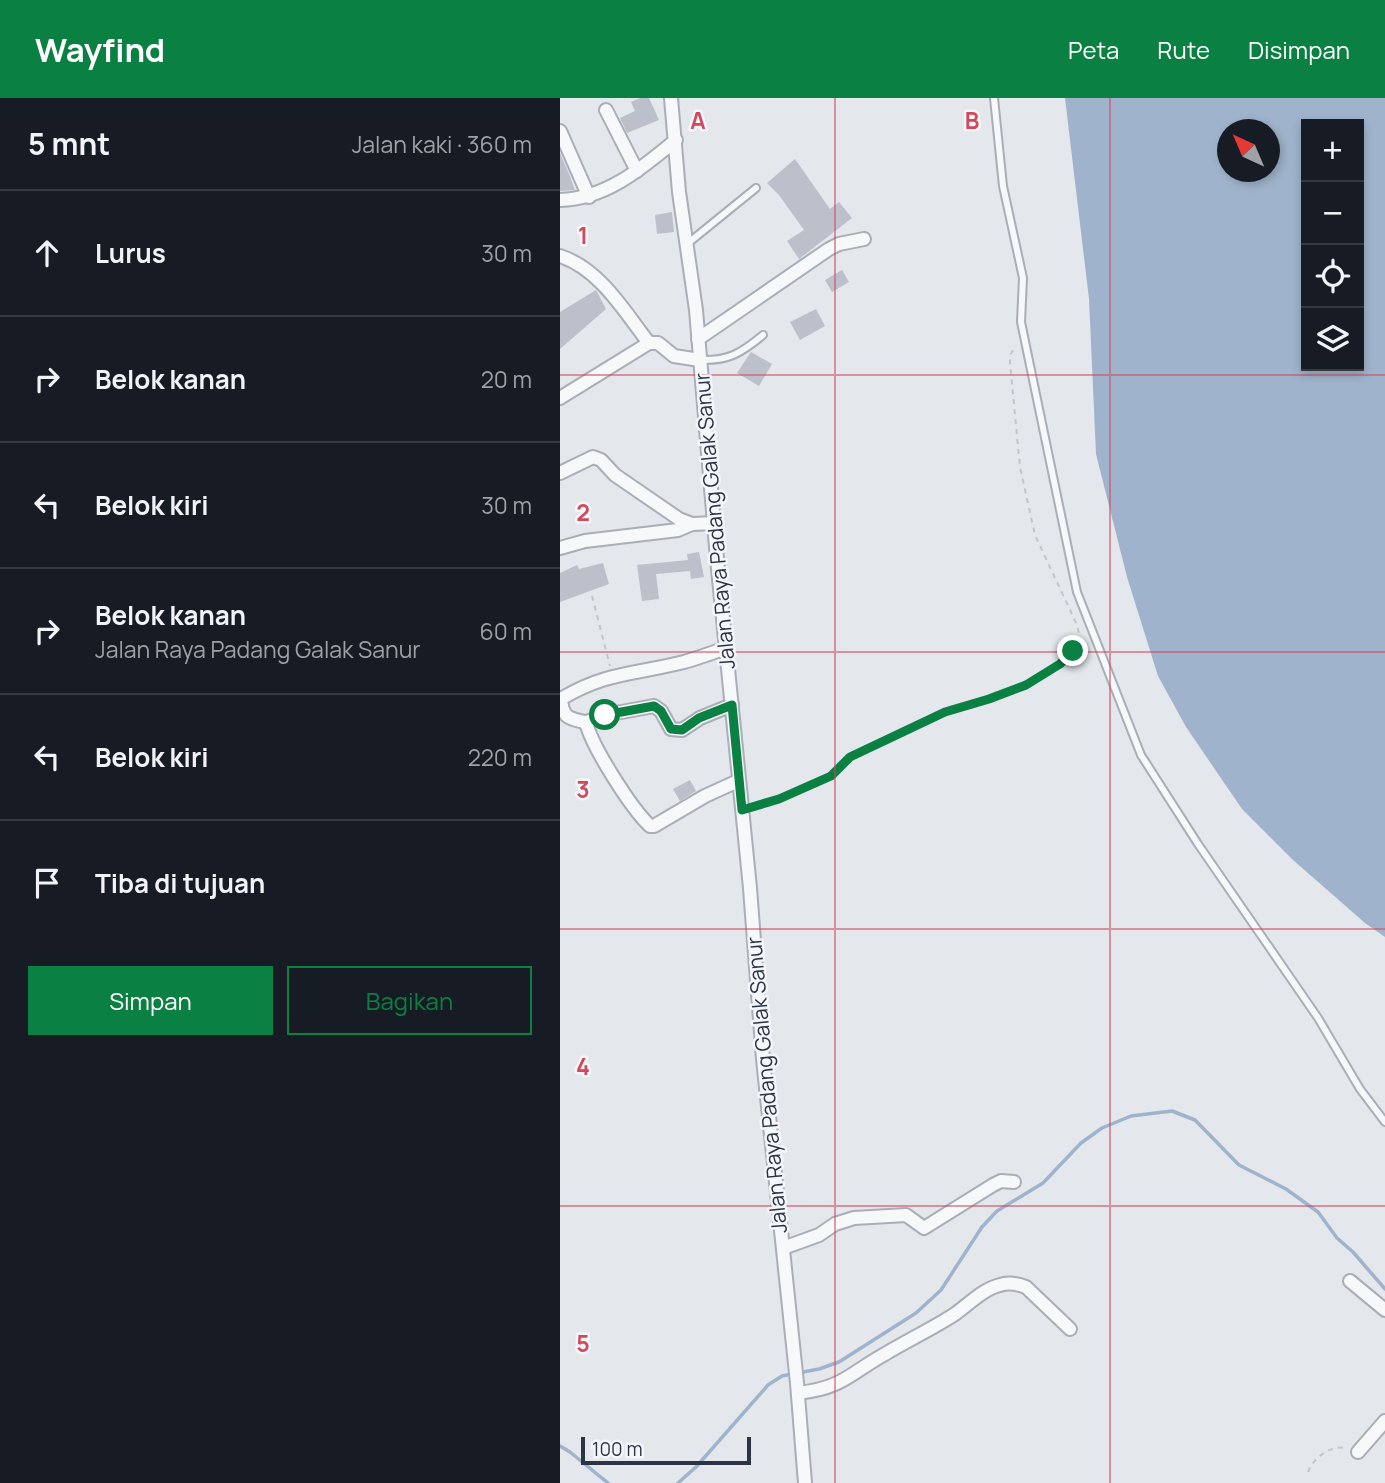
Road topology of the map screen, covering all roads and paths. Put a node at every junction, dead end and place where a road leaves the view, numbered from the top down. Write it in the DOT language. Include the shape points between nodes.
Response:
graph roads {
  1 [pos="671,98"];
  2 [pos="994,98"];
  3 [pos="606,110"];
  4 [pos="560,131"];
  5 [pos="676,140"];
  6 [pos="637,171"];
  7 [pos="756,188"];
  8 [pos="589,197"];
  9 [pos="560,200"];
  10 [pos="864,239"];
  11 [pos="687,245"];
  12 [pos="562,260"];
  13 [pos="1024,333"];
  14 [pos="763,335"];
  15 [pos="698,339"];
  16 [pos="649,343"];
  17 [pos="700,360"];
  18 [pos="560,398"];
  19 [pos="560,473"];
  20 [pos="715,523"];
  21 [pos="692,524"];
  22 [pos="560,548"];
  23 [pos="592,596"];
  24 [pos="726,648"];
  25 [pos="612,676"];
  26 [pos="560,699"];
  27 [pos="732,705"];
  28 [pos="588,723"];
  29 [pos="738,781"];
  30 [pos="742,810"];
  31 [pos="1385,1122"];
  32 [pos="1014,1182"];
  33 [pos="782,1248"];
  34 [pos="1350,1281"];
  35 [pos="1385,1310"];
  36 [pos="1070,1329"];
  37 [pos="797,1388"];
  38 [pos="1385,1421"];
  39 [pos="1358,1452"];
  40 [pos="1308,1472"];
  41 [pos="805,1483"];
  1 -- 5 [label="street, Jalan Raya Padang Galak Sanur"];
  2 -- 13 [label="lane" via="1003,186 1023,278"];
  3 -- 6 [label="street"];
  4 -- 8 [label="street"];
  5 -- 6 [label="street"];
  5 -- 11 [label="street, Jalan Raya Padang Galak Sanur"];
  6 -- 8 [label="street"];
  7 -- 11 [label="lane"];
  8 -- 9 [label="street"];
  10 -- 15 [label="street" via="829,250"];
  11 -- 15 [label="street, Jalan Raya Padang Galak Sanur"];
  12 -- 16 [label="street" via="592,272"];
  13 -- 30 [label="path" via="1010,355 1020,467 1035,535 1077,625 1078,644 1060,664 1026,685 945,712 850,757 831,776"];
  13 -- 31 [label="lane" via="1077,592 1141,755"];
  14 -- 17 [label="lane" via="723,360"];
  15 -- 17 [label="street, Jalan Raya Padang Galak Sanur"];
  16 -- 17 [label="street" via="658,343 674,356"];
  16 -- 18 [label="street"];
  17 -- 20 [label="street, Jalan Raya Padang Galak Sanur"];
  19 -- 21 [label="street" via="593,457 601,460 642,494"];
  20 -- 21 [label="street"];
  20 -- 24 [label="street, Jalan Raya Padang Galak Sanur"];
  21 -- 22 [label="street"];
  23 -- 25 [label="path"];
  24 -- 25 [label="street" via="684,662"];
  24 -- 27 [label="street, Jalan Raya Padang Galak Sanur"];
  25 -- 26 [label="street"];
  26 -- 28 [label="street" via="566,716"];
  27 -- 28 [label="street" via="682,730 671,729 654,706 605,715"];
  27 -- 29 [label="street, Jalan Raya Padang Galak Sanur"];
  28 -- 29 [label="street" via="608,766 650,826"];
  29 -- 30 [label="street, Jalan Raya Padang Galak Sanur"];
  30 -- 33 [label="street, Jalan Raya Padang Galak Sanur"];
  32 -- 33 [label="street" via="993,1185 924,1228 906,1215 854,1218"];
  33 -- 37 [label="street, Jalan Raya Padang Galak Sanur"];
  34 -- 35 [label="street"];
  36 -- 37 [label="street" via="1026,1287 1000,1284 843,1382 823,1390"];
  37 -- 41 [label="street, Jalan Raya Padang Galak Sanur"];
  38 -- 39 [label="street"];
  39 -- 40 [label="path" via="1334,1449 1314,1460"];
}
